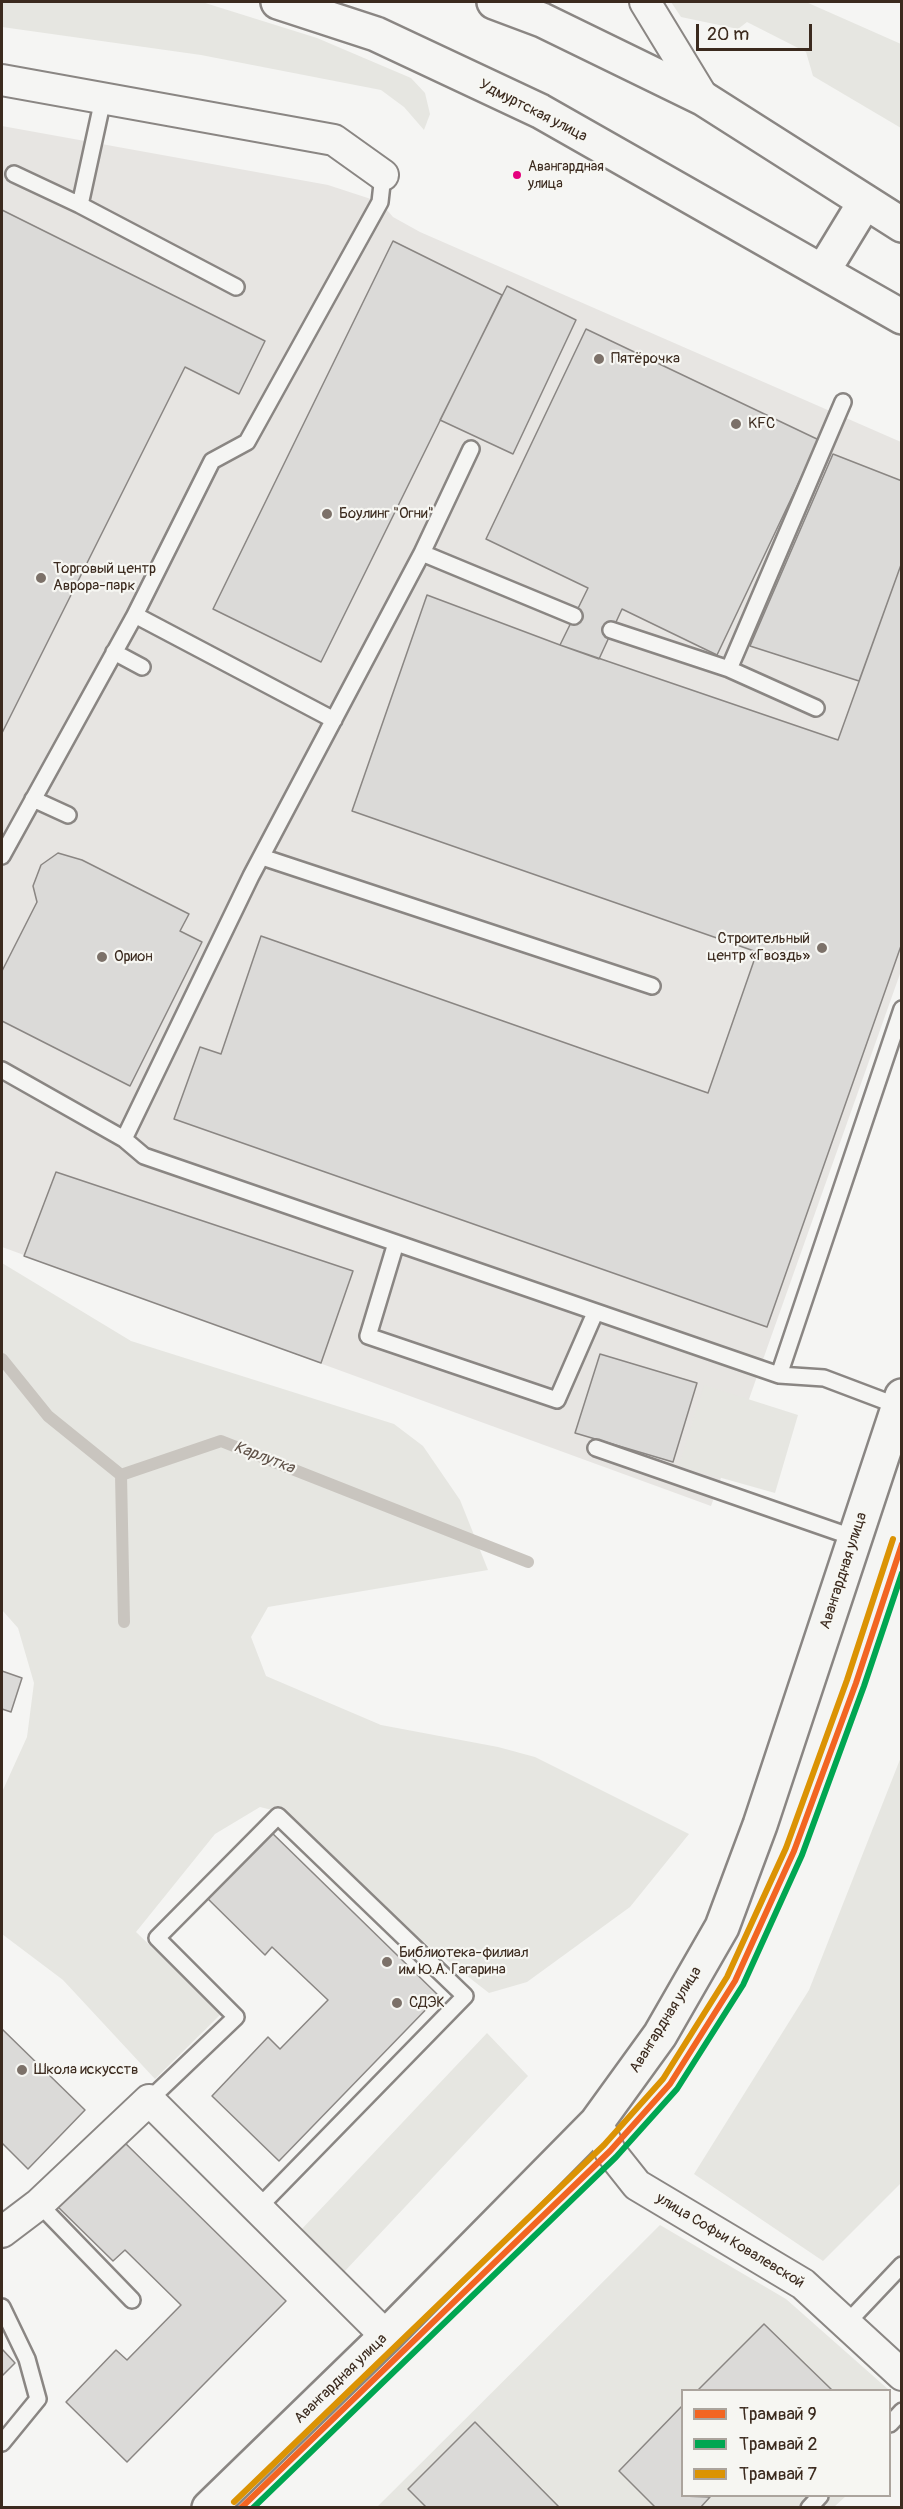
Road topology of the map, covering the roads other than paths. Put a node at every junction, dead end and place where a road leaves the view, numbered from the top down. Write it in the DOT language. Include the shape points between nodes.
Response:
graph roads {
  1 [pos="278,2"];
  2 [pos="494,2"];
  3 [pos="645,2"];
  4 [pos="2,81"];
  5 [pos="103,99"];
  6 [pos="704,99"];
  7 [pos="14,174"];
  8 [pos="383,175"];
  9 [pos="865,202"];
  10 [pos="80,205"];
  11 [pos="902,225"];
  12 [pos="823,271"];
  13 [pos="236,287"];
  14 [pos="902,317"];
  15 [pos="843,402"];
  16 [pos="471,449"];
  17 [pos="422,553"];
  18 [pos="135,615"];
  19 [pos="574,616"];
  20 [pos="611,630"];
  21 [pos="114,652"];
  22 [pos="142,667"];
  23 [pos="729,669"];
  24 [pos="816,708"];
  25 [pos="334,720"];
  26 [pos="33,799"];
  27 [pos="68,815"];
  28 [pos="2,856"];
  29 [pos="262,857"];
  30 [pos="652,986"];
  31 [pos="902,1009"];
  32 [pos="2,1070"];
  33 [pos="124,1139"];
  34 [pos="396,1243"];
  35 [pos="595,1313"];
  36 [pos="779,1375"];
  37 [pos="900,1401"];
  38 [pos="596,1448"];
  39 [pos="855,1538"];
  40 [pos="149,2100"];
  41 [pos="597,2122"];
  42 [pos="39,2204"];
  43 [pos="259,2207"];
  44 [pos="2,2232"];
  45 [pos="902,2265"];
  46 [pos="132,2300"];
  47 [pos="2,2307"];
  48 [pos="846,2324"];
  49 [pos="386,2336"];
  50 [pos="902,2375"];
  51 [pos="902,2411"];
  52 [pos="891,2423"];
  53 [pos="2,2443"];
  54 [pos="209,2508"];
  1 -- 12 [label="street, Удмуртская улица" via="376,34 540,111"];
  2 -- 6 [label="street" via="542,20"];
  3 -- 6 [label="street"];
  4 -- 5 [label="street"];
  5 -- 8 [label="street" via="334,141"];
  5 -- 10 [label="lane"];
  6 -- 9 [label="street"];
  7 -- 10 [label="lane"];
  8 -- 18 [label="lane" via="380,202 248,442 212,461"];
  9 -- 11 [label="street"];
  9 -- 12 [label="street"];
  10 -- 13 [label="lane"];
  12 -- 14 [label="street, Удмуртская улица"];
  15 -- 23 [label="lane"];
  16 -- 17 [label="lane"];
  17 -- 19 [label="lane"];
  17 -- 25 [label="lane"];
  18 -- 21 [label="lane"];
  18 -- 25 [label="lane"];
  20 -- 23 [label="lane"];
  21 -- 22 [label="lane"];
  21 -- 26 [label="lane"];
  23 -- 24 [label="lane"];
  25 -- 29 [label="lane"];
  26 -- 27 [label="lane"];
  26 -- 28 [label="lane"];
  29 -- 30 [label="lane"];
  29 -- 33 [label="lane"];
  31 -- 36 [label="lane"];
  32 -- 33 [label="lane"];
  33 -- 34 [label="lane" via="144,1155"];
  34 -- 35 [label="lane"];
  34 -- 35 [label="lane" via="368,1336 557,1400"];
  35 -- 36 [label="lane"];
  36 -- 37 [label="lane" via="824,1378"];
  37 -- 39 [label="street, Авангардная улица"];
  38 -- 39 [label="lane"];
  39 -- 41 [label="street, Авангардная улица" via="764,1814 722,1927 660,2035"];
  40 -- 42 [label="street"];
  40 -- 43 [label="street"];
  40 -- 43 [label="lane" via="236,2017 157,1938 278,1816 465,1996"];
  41 -- 48 [label="street, улица Софьи Ковалевской" via="610,2151 637,2185 803,2284"];
  41 -- 49 [label="street, Авангардная улица"];
  42 -- 44 [label="street"];
  42 -- 46 [label="lane"];
  43 -- 49 [label="street"];
  45 -- 48 [label="lane"];
  47 -- 53 [label="lane" via="27,2359 39,2399"];
  48 -- 50 [label="street, улица Софьи Ковалевской"];
  49 -- 54 [label="street, Авангардная улица"];
  51 -- 52 [label="lane"];
}
